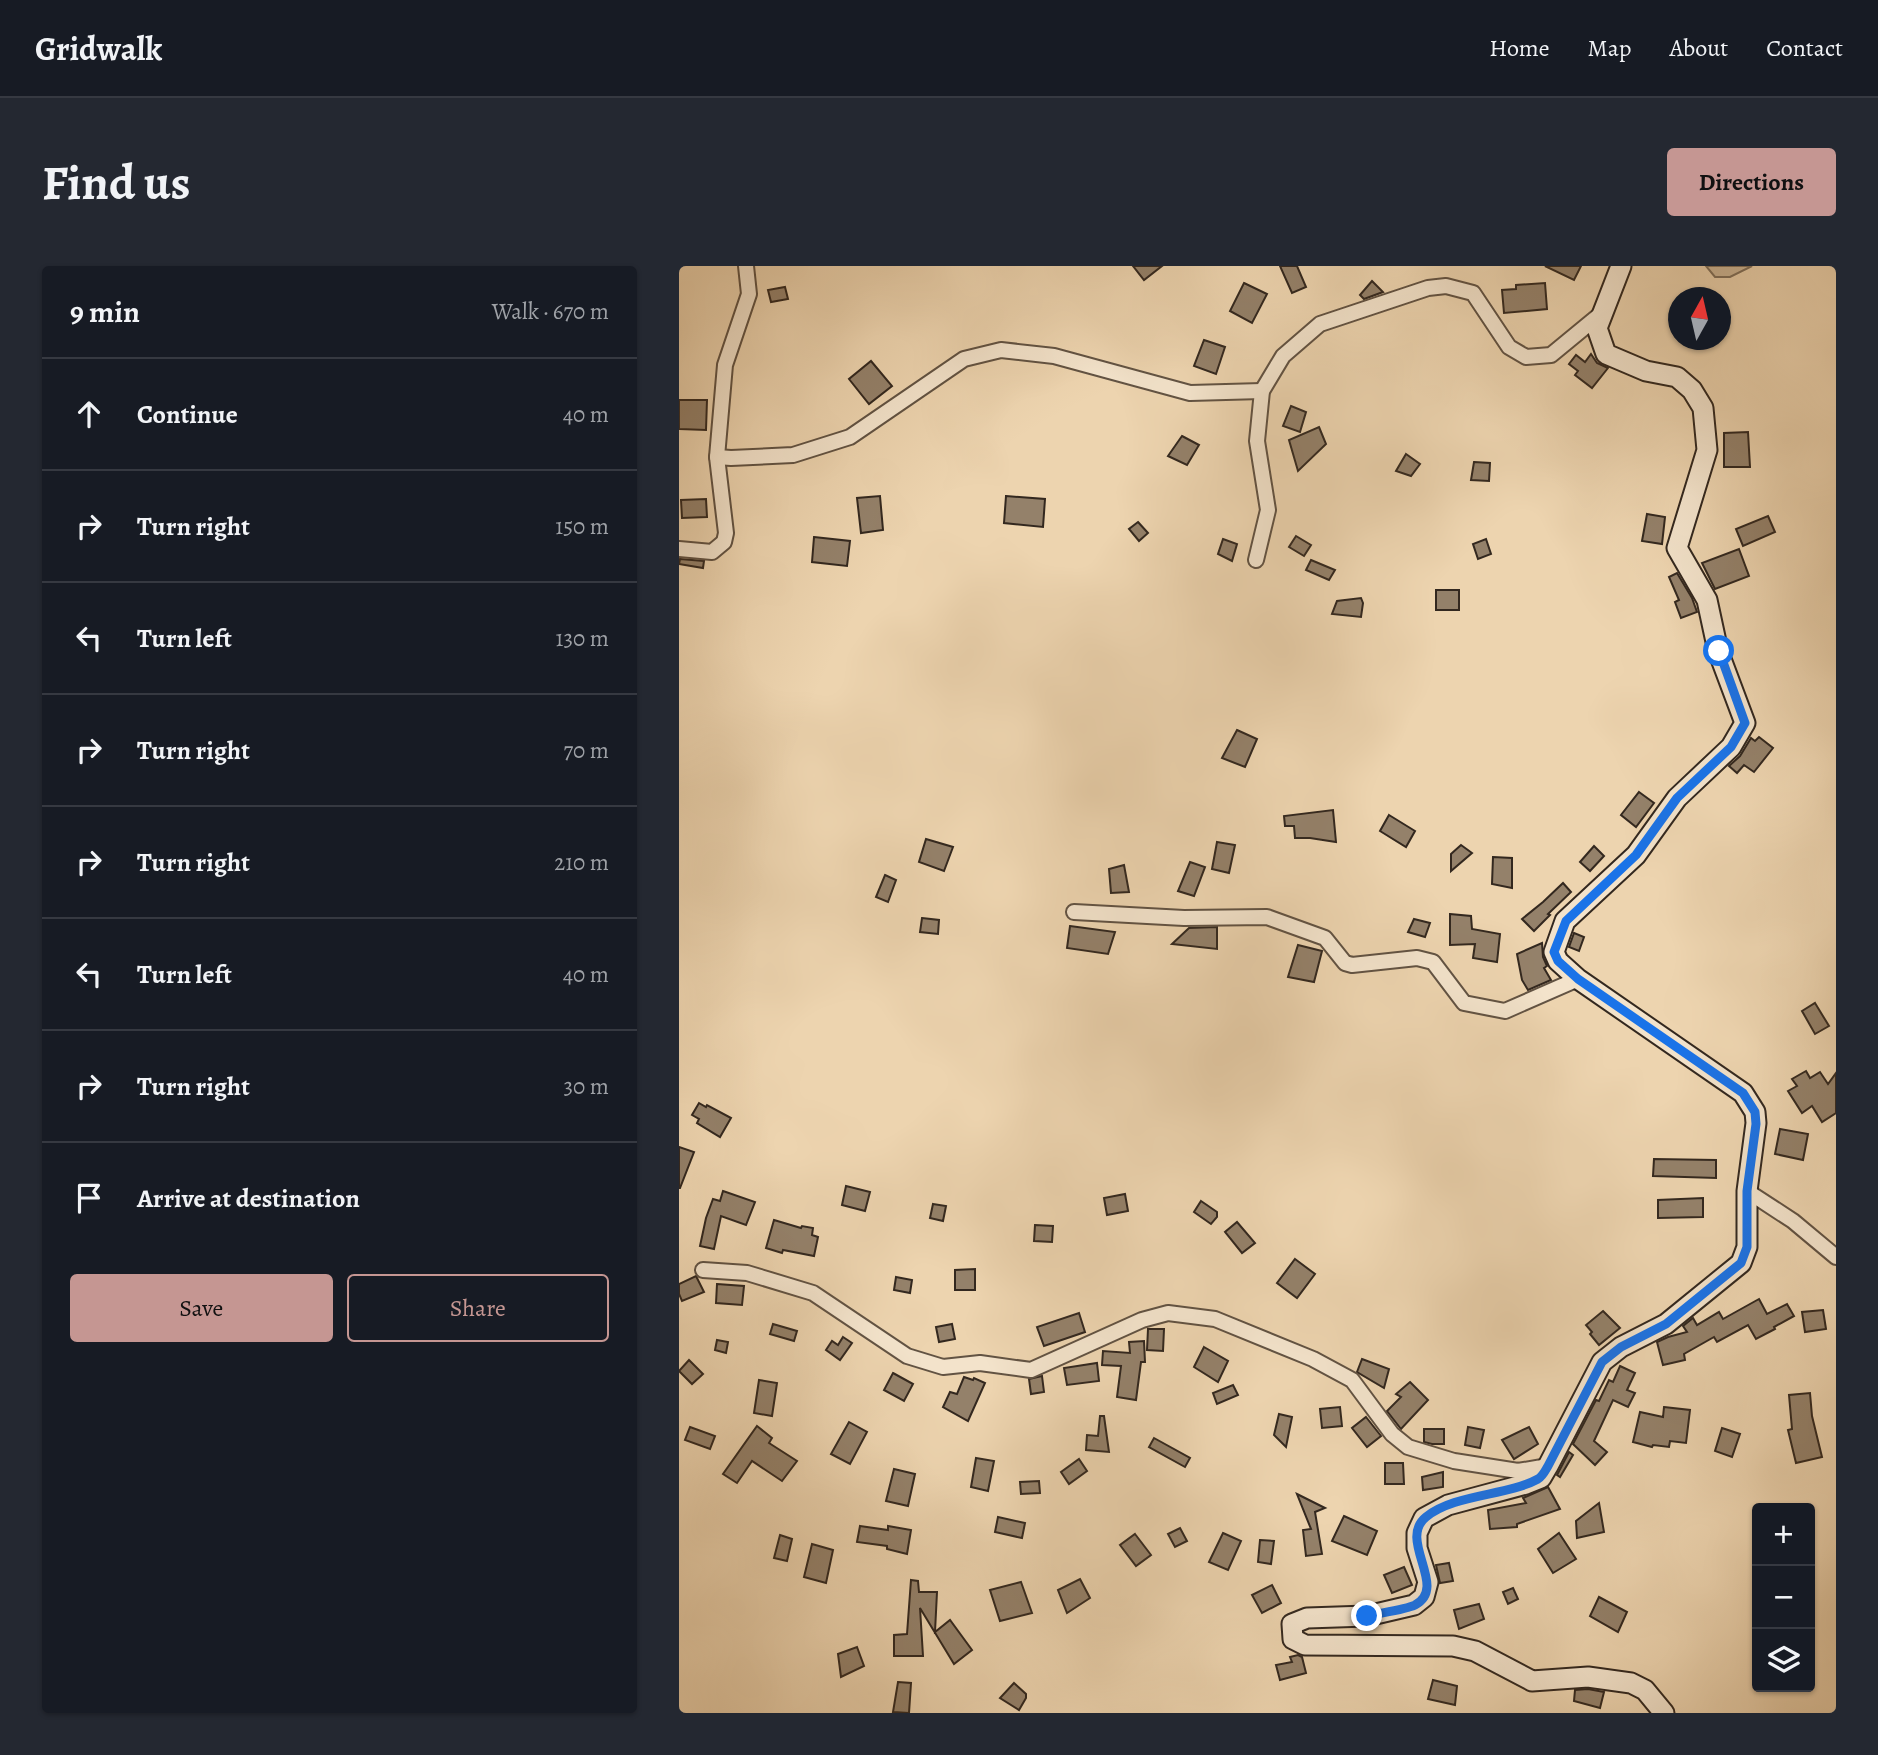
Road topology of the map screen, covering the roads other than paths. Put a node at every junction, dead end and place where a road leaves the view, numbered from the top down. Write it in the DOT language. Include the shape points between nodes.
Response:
graph roads {
  1 [pos="746,266"];
  2 [pos="1621,266"];
  3 [pos="1603,312"];
  4 [pos="1262,391"];
  5 [pos="717,457"];
  6 [pos="679,549"];
  7 [pos="1256,559"];
  8 [pos="1074,912"];
  9 [pos="1578,979"];
  10 [pos="1747,1191"];
  11 [pos="1836,1256"];
  12 [pos="703,1270"];
  13 [pos="1548,1466"];
  14 [pos="1664,1713"];
  1 -- 5 [label="street" via="749,293 725,365"];
  2 -- 3 [label="street"];
  3 -- 4 [label="street" via="1551,355 1526,357 1509,347 1473,293 1446,286 1428,288 1320,324 1283,356"];
  3 -- 9 [label="street" via="1597,328 1606,354 1646,371 1677,377 1703,408 1707,450 1677,548 1707,600 1719,651 1745,723 1731,747 1677,798 1636,855 1566,921 1554,952"];
  4 -- 5 [label="street" via="1190,393 1054,356 1001,351 964,359 850,437 793,455"];
  4 -- 7 [label="street" via="1257,441 1268,510"];
  5 -- 6 [label="street" via="724,542 712,552"];
  8 -- 9 [label="street" via="1267,917 1325,938 1345,963 1352,965 1417,958 1433,962 1464,1003 1505,1011"];
  9 -- 10 [label="street" via="1743,1093 1755,1112 1756,1124"];
  10 -- 11 [label="street"];
  10 -- 13 [label="street" via="1747,1247 1741,1263 1666,1324 1602,1362"];
  12 -- 13 [label="street" via="747,1273 813,1293 907,1356 943,1367 980,1363 1031,1370 1142,1320 1168,1313 1215,1319 1352,1380 1392,1434 1408,1447 1454,1461 1518,1471"];
  13 -- 14 [label="street" via="1541,1478 1448,1505 1424,1518 1417,1548 1428,1582 1424,1597 1414,1605 1367,1616 1307,1618 1292,1624 1293,1639 1305,1645 1453,1646 1475,1651 1532,1681 1588,1677 1631,1683 1645,1690"];
}
